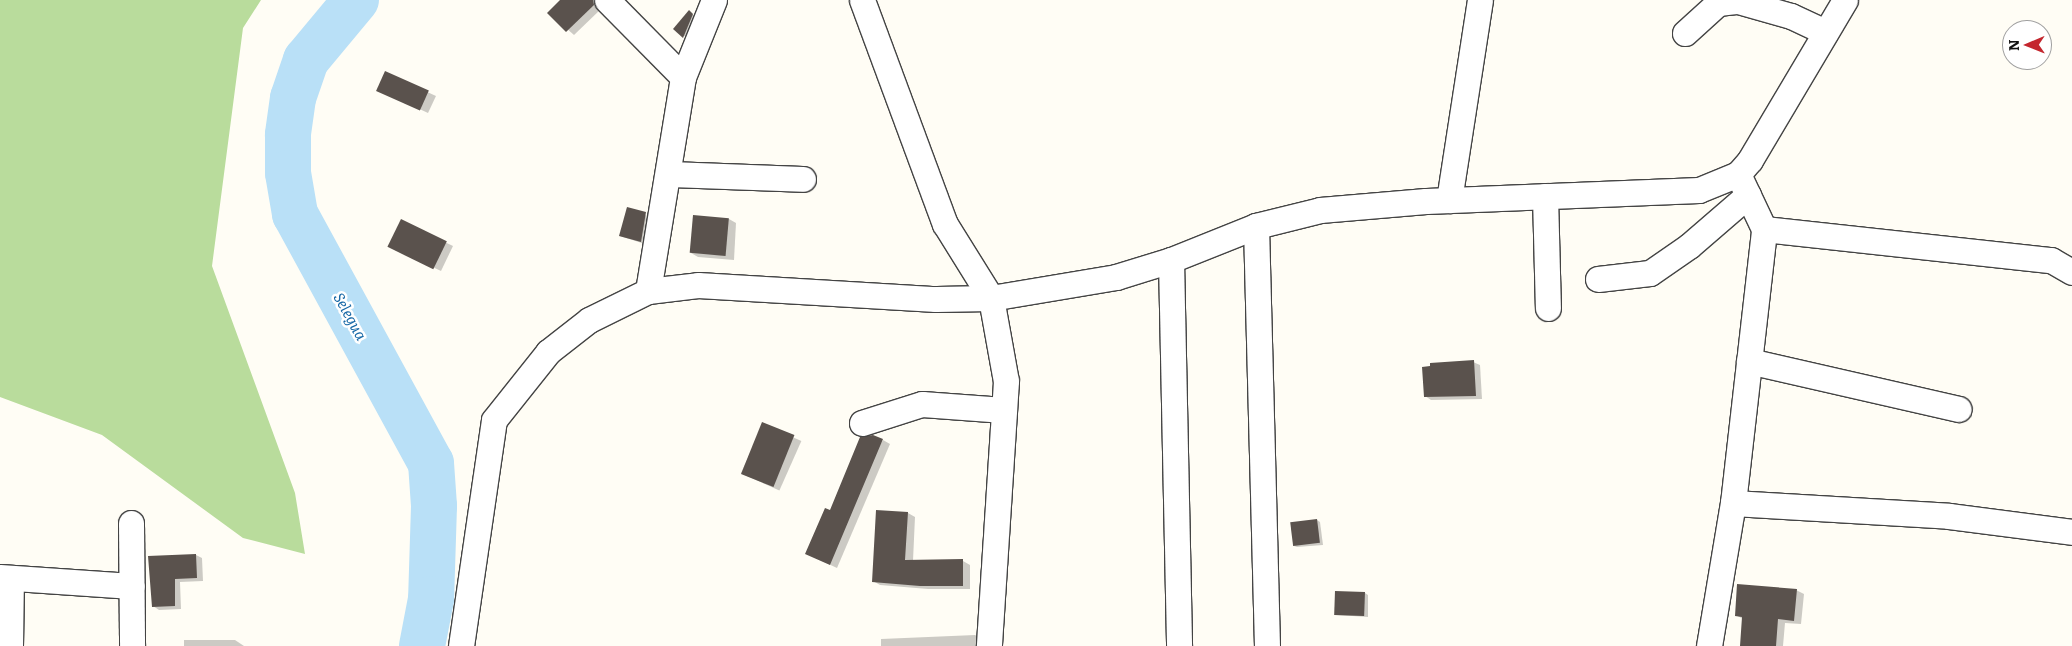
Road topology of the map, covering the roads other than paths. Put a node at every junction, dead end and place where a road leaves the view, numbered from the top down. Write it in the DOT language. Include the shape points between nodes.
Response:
graph roads {
  1 [pos="607,0"];
  2 [pos="714,0"];
  3 [pos="862,0"];
  4 [pos="1480,0"];
  5 [pos="1845,0"];
  6 [pos="1826,32"];
  7 [pos="1685,33"];
  8 [pos="683,77"];
  9 [pos="669,174"];
  10 [pos="803,179"];
  11 [pos="1743,184"];
  12 [pos="1545,196"];
  13 [pos="1449,200"];
  14 [pos="1256,226"];
  15 [pos="1764,229"];
  16 [pos="1171,260"];
  17 [pos="2072,272"];
  18 [pos="1598,279"];
  19 [pos="648,291"];
  20 [pos="991,298"];
  21 [pos="1548,308"];
  22 [pos="1749,361"];
  23 [pos="1959,409"];
  24 [pos="1004,410"];
  25 [pos="862,423"];
  26 [pos="1733,503"];
  27 [pos="131,523"];
  28 [pos="2072,532"];
  29 [pos="6,578"];
  30 [pos="132,586"];
  31 [pos="10,646"];
  32 [pos="132,646"];
  33 [pos="461,646"];
  34 [pos="989,646"];
  35 [pos="1179,646"];
  36 [pos="1267,646"];
  37 [pos="1709,646"];
  1 -- 8 [label="street"];
  2 -- 8 [label="street"];
  3 -- 20 [label="street" via="945,224"];
  4 -- 13 [label="street"];
  5 -- 6 [label="street"];
  6 -- 7 [label="street" via="1790,16 1738,1 1718,3"];
  6 -- 11 [label="street" via="1750,160"];
  8 -- 9 [label="street"];
  9 -- 10 [label="street"];
  9 -- 19 [label="street"];
  11 -- 12 [label="street" via="1700,190"];
  11 -- 15 [label="street"];
  11 -- 18 [label="street" via="1689,246 1650,273"];
  12 -- 13 [label="street"];
  12 -- 21 [label="street"];
  13 -- 14 [label="street" via="1320,210"];
  14 -- 16 [label="street"];
  14 -- 36 [label="street"];
  15 -- 17 [label="street" via="2051,260"];
  15 -- 22 [label="street"];
  16 -- 20 [label="street" via="1116,278"];
  16 -- 35 [label="street"];
  19 -- 20 [label="street" via="698,285 936,299"];
  19 -- 33 [label="street" via="589,320 548,352 494,420"];
  20 -- 24 [label="street" via="1006,380"];
  22 -- 23 [label="street"];
  22 -- 26 [label="street"];
  24 -- 25 [label="street" via="922,404"];
  24 -- 34 [label="street"];
  26 -- 28 [label="street" via="1949,516"];
  26 -- 37 [label="street"];
  27 -- 30 [label="street"];
  29 -- 30 [label="street"];
  29 -- 31 [label="street"];
  30 -- 32 [label="street"];
}
